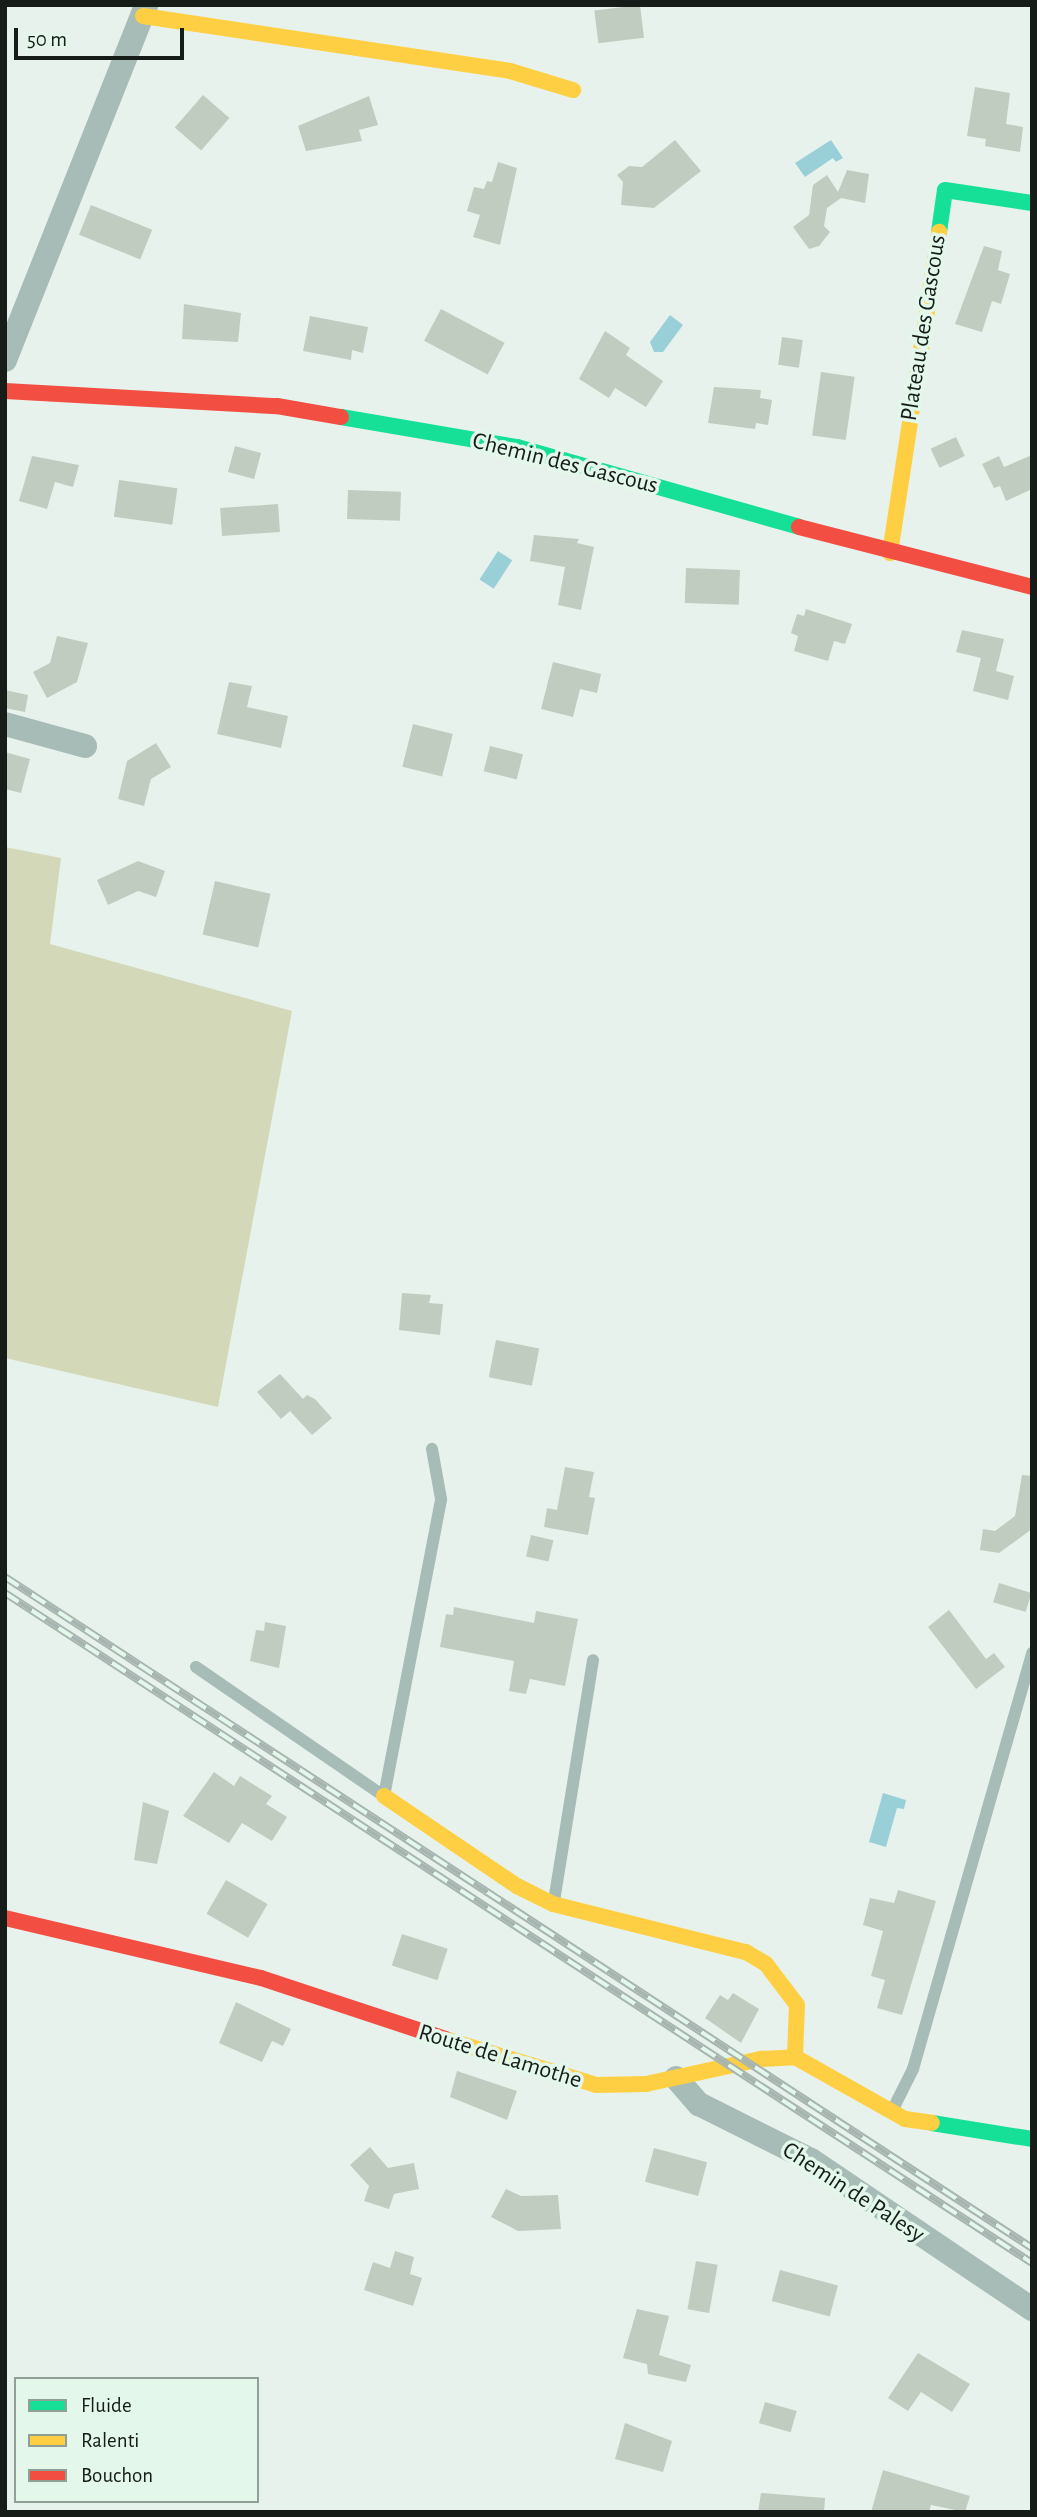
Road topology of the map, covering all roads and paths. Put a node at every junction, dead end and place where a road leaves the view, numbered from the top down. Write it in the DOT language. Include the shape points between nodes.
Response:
graph roads {
  1 [pos="145,10"];
  2 [pos="573,90"];
  3 [pos="1032,203"];
  4 [pos="5,360"];
  5 [pos="5,391"];
  6 [pos="890,553"];
  7 [pos="1032,587"];
  8 [pos="5,724"];
  9 [pos="85,746"];
  10 [pos="432,1449"];
  11 [pos="1032,1653"];
  12 [pos="593,1660"];
  13 [pos="197,1667"];
  14 [pos="384,1796"];
  15 [pos="553,1904"];
  16 [pos="5,1918"];
  17 [pos="795,2057"];
  18 [pos="676,2078"];
  19 [pos="890,2113"];
  20 [pos="1032,2139"];
  21 [pos="1032,2309"];
  1 -- 2 [label="street" via="510,71"];
  1 -- 4 [label="street"];
  3 -- 6 [label="street, Plateau des Gascous" via="945,190"];
  5 -- 6 [label="street, Chemin des Gascous" via="12,387 276,406 517,447"];
  6 -- 7 [label="street, Chemin des Gascous"];
  8 -- 9 [label="street"];
  10 -- 14 [label="lane" via="441,1499"];
  11 -- 19 [label="lane" via="913,2069"];
  12 -- 15 [label="lane"];
  13 -- 14 [label="lane"];
  14 -- 15 [label="street" via="517,1886"];
  15 -- 17 [label="street" via="746,1952 766,1964 797,2005"];
  16 -- 18 [label="street, Route de Lamothe" via="261,1978 571,2080 620,2086"];
  17 -- 18 [label="street, Route de Lamothe" via="761,2059"];
  17 -- 19 [label="street"];
  18 -- 21 [label="street, Chemin de Palesy" via="699,2104 811,2160"];
  19 -- 20 [label="street" via="928,2125"];
}
